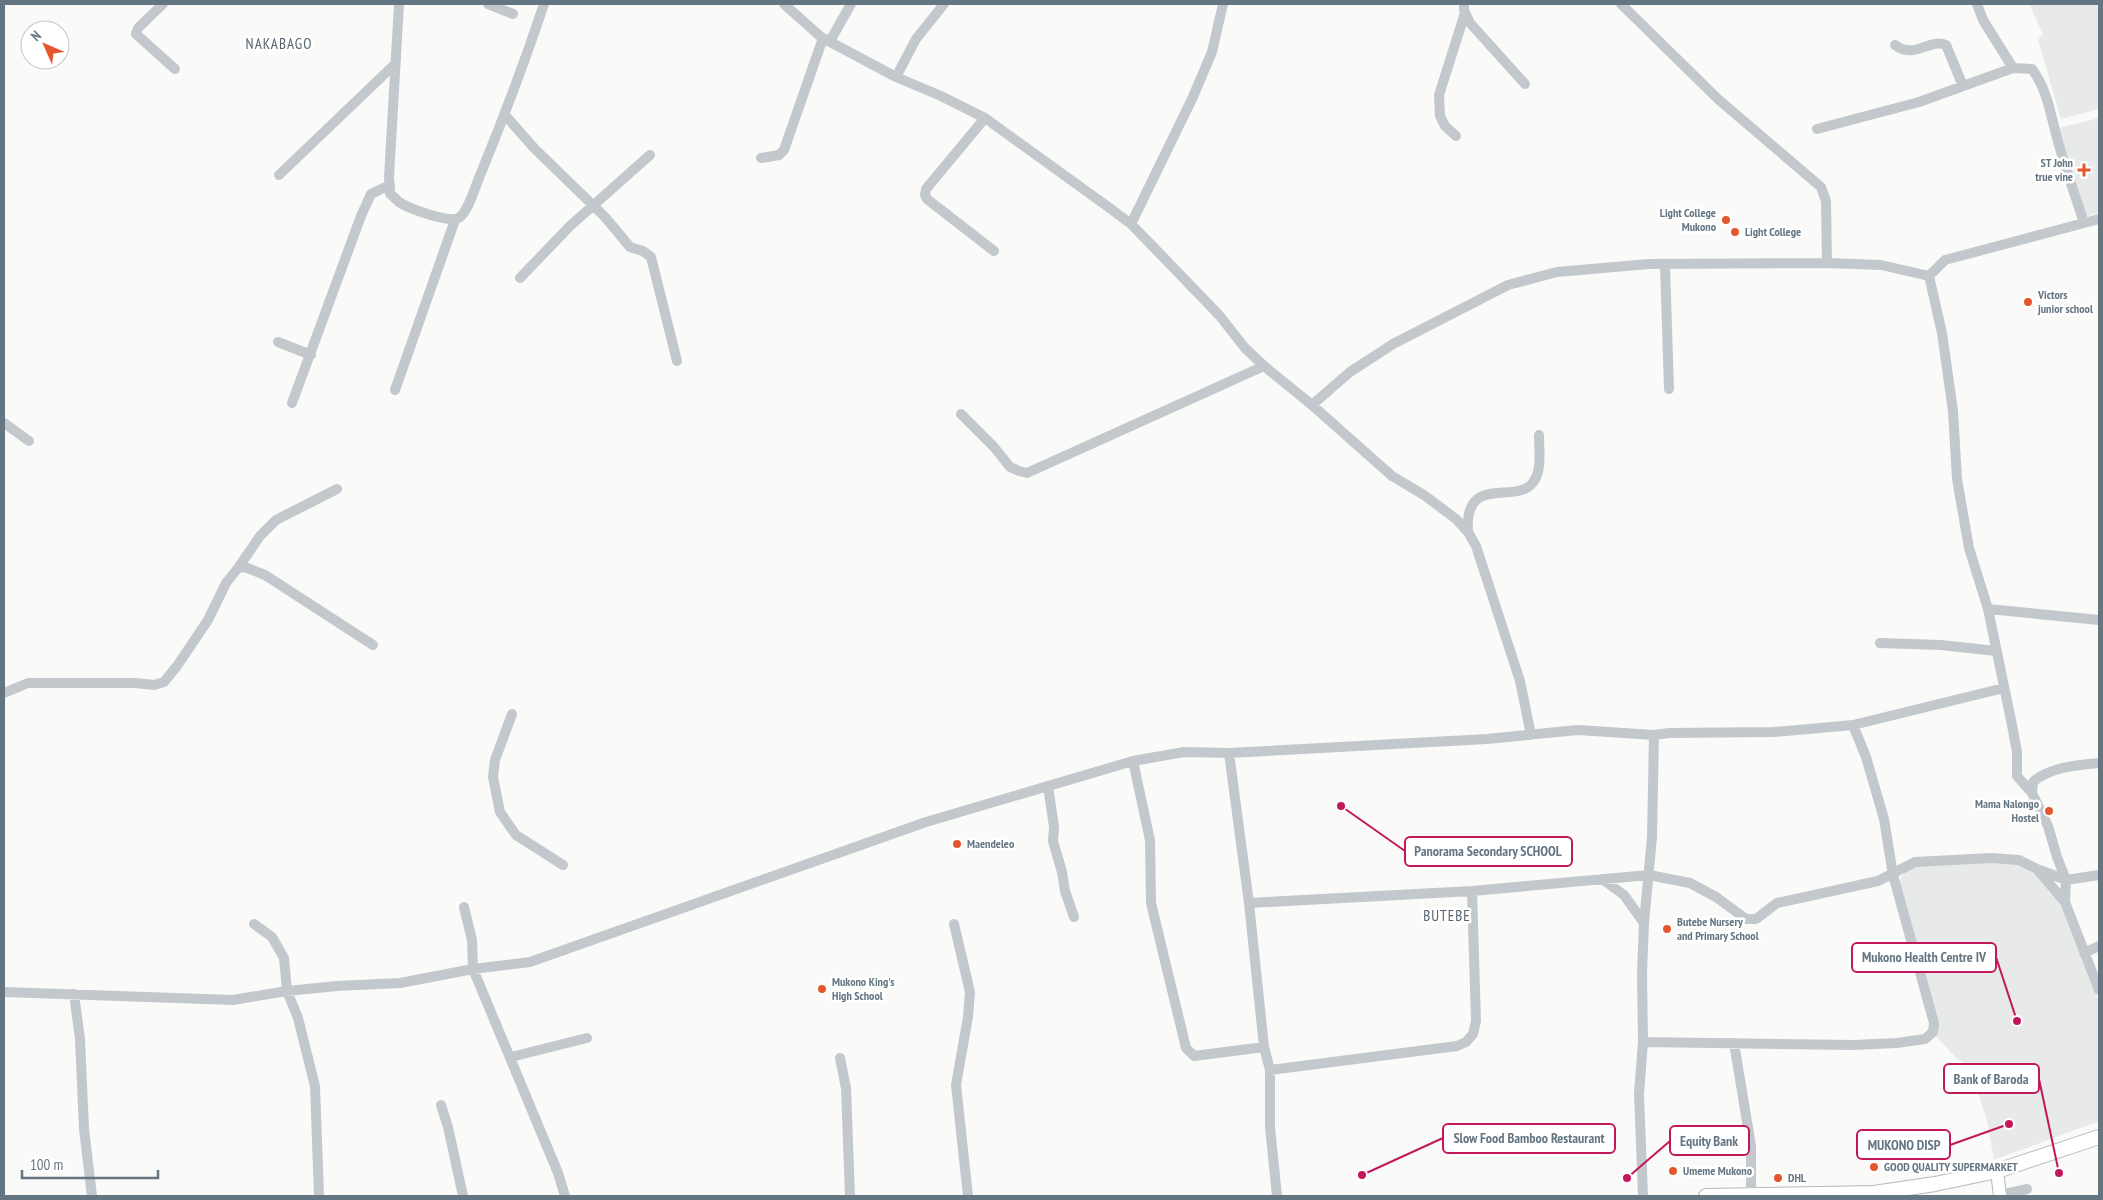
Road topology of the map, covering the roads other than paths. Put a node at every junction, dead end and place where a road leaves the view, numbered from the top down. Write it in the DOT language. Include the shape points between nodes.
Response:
graph roads {
  1 [pos="163,4"];
  2 [pos="399,4"];
  3 [pos="488,4"];
  4 [pos="544,4"];
  5 [pos="784,4"];
  6 [pos="851,4"];
  7 [pos="944,4"];
  8 [pos="1223,4"];
  9 [pos="1622,4"];
  10 [pos="1977,4"];
  11 [pos="1465,8"];
  12 [pos="513,14"];
  13 [pos="826,40"];
  14 [pos="1895,45"];
  15 [pos="394,65"];
  16 [pos="2013,68"];
  17 [pos="175,69"];
  18 [pos="896,77"];
  19 [pos="1525,84"];
  20 [pos="1963,86"];
  21 [pos="505,115"];
  22 [pos="985,118"];
  23 [pos="1817,129"];
  24 [pos="1456,136"];
  25 [pos="650,155"];
  26 [pos="761,158"];
  27 [pos="279,175"];
  28 [pos="390,185"];
  29 [pos="593,206"];
  30 [pos="2099,219"];
  31 [pos="455,220"];
  32 [pos="2084,223"];
  33 [pos="1131,224"];
  34 [pos="994,251"];
  35 [pos="1828,263"];
  36 [pos="1665,265"];
  37 [pos="1929,276"];
  38 [pos="520,278"];
  39 [pos="278,342"];
  40 [pos="311,355"];
  41 [pos="678,361"];
  42 [pos="1264,366"];
  43 [pos="1670,389"];
  44 [pos="395,390"];
  45 [pos="292,403"];
  46 [pos="1312,404"];
  47 [pos="961,414"];
  48 [pos="4,423"];
  49 [pos="1539,436"];
  50 [pos="28,441"];
  51 [pos="337,489"];
  52 [pos="1468,532"];
  53 [pos="238,568"];
  54 [pos="1988,609"];
  55 [pos="2099,620"];
  56 [pos="1880,643"];
  57 [pos="373,644"];
  58 [pos="1996,650"];
  59 [pos="2004,688"];
  60 [pos="4,693"];
  61 [pos="512,714"];
  62 [pos="1853,724"];
  63 [pos="1531,735"];
  64 [pos="1654,736"];
  65 [pos="1229,753"];
  66 [pos="1133,761"];
  67 [pos="2099,763"];
  68 [pos="1048,786"];
  69 [pos="2032,793"];
  70 [pos="563,865"];
  71 [pos="2037,869"];
  72 [pos="1893,874"];
  73 [pos="1649,875"];
  74 [pos="2099,875"];
  75 [pos="1602,880"];
  76 [pos="2066,880"];
  77 [pos="1472,891"];
  78 [pos="2065,902"];
  79 [pos="1249,903"];
  80 [pos="464,907"];
  81 [pos="1074,917"];
  82 [pos="1644,923"];
  83 [pos="254,924"];
  84 [pos="954,924"];
  85 [pos="2099,946"];
  86 [pos="2084,953"];
  87 [pos="473,969"];
  88 [pos="2099,990"];
  89 [pos="287,991"];
  90 [pos="4,992"];
  91 [pos="74,994"];
  92 [pos="587,1038"];
  93 [pos="1643,1042"];
  94 [pos="1734,1043"];
  95 [pos="1264,1047"];
  96 [pos="511,1057"];
  97 [pos="840,1058"];
  98 [pos="1270,1070"];
  99 [pos="441,1105"];
  100 [pos="2099,1137"];
  101 [pos="1997,1171"];
  102 [pos="2027,1189"];
  103 [pos="1751,1195"];
  104 [pos="92,1196"];
  105 [pos="319,1196"];
  106 [pos="463,1196"];
  107 [pos="565,1196"];
  108 [pos="850,1196"];
  109 [pos="968,1196"];
  110 [pos="1277,1196"];
  111 [pos="1643,1196"];
  112 [pos="1706,1196"];
  113 [pos="2000,1196"];
  1 -- 17 [label="street" via="138,28 136,34"];
  2 -- 15 [label="street"];
  3 -- 12 [label="street"];
  4 -- 21 [label="street"];
  5 -- 13 [label="street"];
  6 -- 13 [label="street"];
  7 -- 18 [label="street" via="916,39"];
  8 -- 33 [label="street" via="1212,52"];
  9 -- 35 [label="street" via="1719,100 1821,187 1826,201"];
  10 -- 16 [label="street"];
  11 -- 19 [label="street" via="1470,23"];
  11 -- 24 [label="street" via="1439,95 1440,116"];
  13 -- 18 [label="street"];
  13 -- 26 [label="street" via="784,150 779,155"];
  14 -- 20 [label="street" via="1914,50 1934,44 1946,45"];
  15 -- 27 [label="street"];
  15 -- 28 [label="street"];
  16 -- 20 [label="street"];
  16 -- 32 [label="street" via="2032,69 2041,82"];
  18 -- 22 [label="street"];
  20 -- 23 [label="street" via="1920,102"];
  21 -- 29 [label="street"];
  21 -- 31 [label="street" via="471,197 461,217"];
  22 -- 33 [label="street"];
  22 -- 34 [label="street" via="926,189 925,195"];
  25 -- 29 [label="street"];
  28 -- 31 [label="street" via="390,194 399,202"];
  28 -- 40 [label="street" via="371,194 342,263"];
  29 -- 38 [label="street"];
  29 -- 41 [label="street" via="630,247 651,256"];
  30 -- 32 [label="street"];
  31 -- 44 [label="street"];
  32 -- 37 [label="street" via="1945,260"];
  33 -- 42 [label="street"];
  35 -- 36 [label="street"];
  35 -- 37 [label="street" via="1881,266"];
  36 -- 43 [label="street"];
  36 -- 46 [label="street" via="1557,272 1508,285 1393,344 1350,372"];
  37 -- 54 [label="street" via="1952,401 1957,479 1969,548"];
  39 -- 40 [label="street"];
  40 -- 45 [label="street"];
  42 -- 46 [label="street"];
  42 -- 47 [label="street" via="1027,473 1010,467"];
  46 -- 52 [label="street" via="1392,476 1424,495"];
  48 -- 50 [label="street"];
  49 -- 52 [label="street" via="1537,476 1533,484 1479,497 1470,509"];
  51 -- 53 [label="street" via="276,520 260,536"];
  52 -- 63 [label="street" via="1476,546 1503,626 1520,682"];
  53 -- 57 [label="street" via="246,567 265,575"];
  53 -- 60 [label="street" via="226,583 208,620 164,682 154,685 28,683"];
  54 -- 55 [label="street"];
  54 -- 58 [label="street"];
  56 -- 58 [label="street"];
  58 -- 59 [label="street"];
  59 -- 62 [label="street"];
  59 -- 69 [label="street" via="2017,752 2017,776"];
  61 -- 70 [label="street" via="494,760 493,777 500,812 516,835"];
  62 -- 64 [label="street" via="1774,732"];
  62 -- 72 [label="street" via="1884,819"];
  63 -- 64 [label="street" via="1578,730"];
  63 -- 65 [label="street"];
  64 -- 73 [label="street"];
  65 -- 66 [label="street" via="1184,752"];
  65 -- 79 [label="street"];
  66 -- 68 [label="street"];
  66 -- 95 [label="street" via="1150,840 1151,902 1186,1048 1194,1056"];
  67 -- 69 [label="street" via="2042,775 2033,782"];
  68 -- 81 [label="street" via="1053,841 1064,891"];
  68 -- 87 [label="street" via="926,822 530,962"];
  69 -- 76 [label="street" via="2048,826"];
  71 -- 72 [label="street" via="2019,860 1939,859 1915,862"];
  71 -- 76 [label="street"];
  71 -- 78 [label="street"];
  72 -- 73 [label="street" via="1855,887 1776,903 1756,919 1746,919 1716,897 1690,884"];
  72 -- 94 [label="street" via="1934,1023 1930,1036 1897,1043 1854,1045"];
  73 -- 75 [label="street"];
  73 -- 82 [label="street"];
  74 -- 76 [label="street"];
  75 -- 77 [label="street"];
  75 -- 82 [label="street" via="1624,895"];
  76 -- 78 [label="street"];
  77 -- 79 [label="street"];
  77 -- 98 [label="street" via="1476,1021 1466,1042 1425,1052"];
  78 -- 86 [label="street"];
  79 -- 95 [label="street"];
  80 -- 87 [label="street" via="470,930"];
  82 -- 93 [label="street"];
  83 -- 89 [label="street" via="272,937 284,958"];
  84 -- 109 [label="street" via="970,992 956,1085"];
  85 -- 86 [label="street"];
  86 -- 88 [label="street"];
  87 -- 89 [label="street" via="400,982"];
  87 -- 96 [label="street"];
  89 -- 91 [label="street" via="233,1000"];
  89 -- 105 [label="street" via="298,1018 315,1086"];
  90 -- 91 [label="street"];
  91 -- 104 [label="street"];
  92 -- 96 [label="street"];
  93 -- 94 [label="street"];
  93 -- 111 [label="street" via="1639,1094"];
  94 -- 103 [label="street" via="1751,1146"];
  95 -- 98 [label="street"];
  96 -- 107 [label="street"];
  97 -- 108 [label="street" via="846,1088"];
  98 -- 110 [label="street" via="1270,1127"];
  99 -- 106 [label="street"];
  100 -- 101 [label="highway"];
  101 -- 103 [label="highway" via="1874,1193"];
  101 -- 113 [label="main road"];
  102 -- 113 [label="street"];
  103 -- 112 [label="highway"];
}
